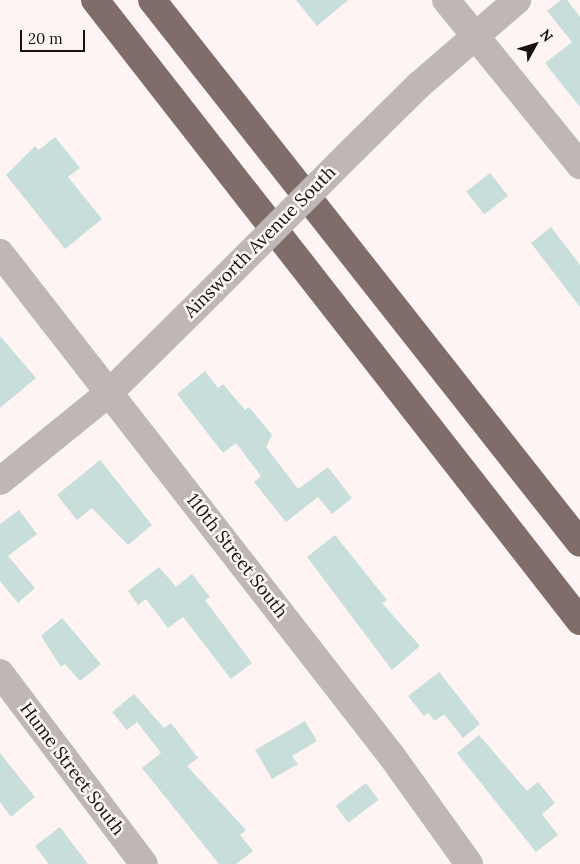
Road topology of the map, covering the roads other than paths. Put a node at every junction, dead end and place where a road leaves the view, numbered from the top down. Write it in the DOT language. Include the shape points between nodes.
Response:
graph roads {
  1 [pos="95,0"];
  2 [pos="152,0"];
  3 [pos="446,0"];
  4 [pos="517,0"];
  5 [pos="473,35"];
  6 [pos="580,165"];
  7 [pos="0,253"];
  8 [pos="110,392"];
  9 [pos="0,481"];
  10 [pos="580,543"];
  11 [pos="580,620"];
  12 [pos="0,673"];
  13 [pos="144,864"];
  14 [pos="469,864"];
  1 -- 11 [label="highway"];
  2 -- 10 [label="highway"];
  3 -- 5 [label="street"];
  4 -- 5 [label="street, Ainsworth Avenue South"];
  5 -- 6 [label="street"];
  5 -- 8 [label="street, Ainsworth Avenue South, bridge"];
  7 -- 8 [label="street, 110th Street South"];
  8 -- 9 [label="street, Ainsworth Avenue South"];
  8 -- 14 [label="street, 110th Street South" via="391,754"];
  12 -- 13 [label="street, Hume Street South"];
}
